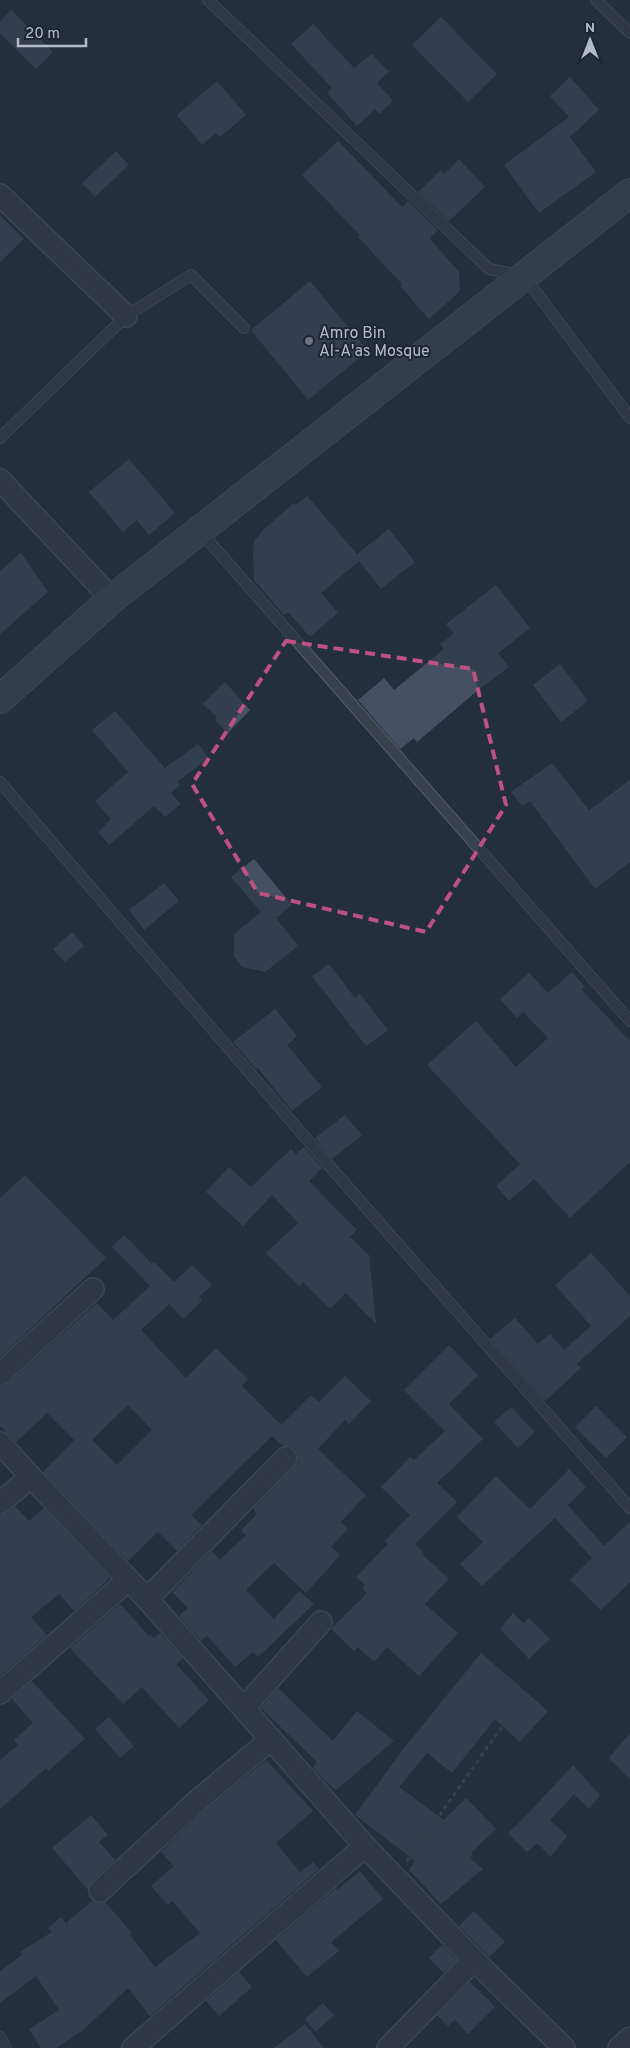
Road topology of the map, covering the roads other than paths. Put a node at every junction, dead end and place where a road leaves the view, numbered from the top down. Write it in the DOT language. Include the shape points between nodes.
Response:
graph roads {
  1 [pos="208,0"];
  2 [pos="596,0"];
  3 [pos="630,33"];
  4 [pos="630,193"];
  5 [pos="0,195"];
  6 [pos="524,276"];
  7 [pos="126,316"];
  8 [pos="244,328"];
  9 [pos="630,418"];
  10 [pos="0,438"];
  11 [pos="0,480"];
  12 [pos="200,530"];
  13 [pos="112,598"];
  14 [pos="0,699"];
  15 [pos="0,782"];
  16 [pos="630,1021"];
  17 [pos="92,1289"];
  18 [pos="0,1374"];
  19 [pos="0,1443"];
  20 [pos="286,1458"];
  21 [pos="31,1477"];
  22 [pos="0,1503"];
  23 [pos="630,1508"];
  24 [pos="128,1580"];
  25 [pos="147,1599"];
  26 [pos="321,1622"];
  27 [pos="0,1693"];
  28 [pos="244,1708"];
  29 [pos="271,1739"];
  30 [pos="365,1846"];
  31 [pos="100,1891"];
  32 [pos="474,1960"];
  33 [pos="0,2037"];
  34 [pos="630,2038"];
  35 [pos="6,2048"];
  36 [pos="133,2048"];
  37 [pos="388,2048"];
  38 [pos="564,2048"];
  39 [pos="619,2048"];
  1 -- 6 [label="lane" via="489,269"];
  2 -- 3 [label="lane"];
  4 -- 6 [label="street"];
  5 -- 7 [label="street"];
  6 -- 9 [label="lane"];
  6 -- 12 [label="street"];
  7 -- 8 [label="lane" via="191,275"];
  7 -- 10 [label="lane"];
  11 -- 13 [label="street"];
  12 -- 13 [label="street"];
  12 -- 16 [label="lane"];
  13 -- 14 [label="street"];
  15 -- 23 [label="lane" via="340,1178"];
  17 -- 18 [label="street"];
  19 -- 21 [label="street"];
  20 -- 25 [label="street"];
  21 -- 22 [label="street"];
  21 -- 24 [label="street"];
  24 -- 25 [label="street"];
  24 -- 27 [label="street"];
  25 -- 28 [label="street"];
  26 -- 28 [label="street"];
  28 -- 29 [label="street"];
  29 -- 30 [label="street"];
  29 -- 31 [label="street" via="197,1800"];
  30 -- 32 [label="street"];
  30 -- 36 [label="street"];
  32 -- 37 [label="street"];
  32 -- 38 [label="street"];
  33 -- 35 [label="lane"];
  34 -- 39 [label="street"];
}
